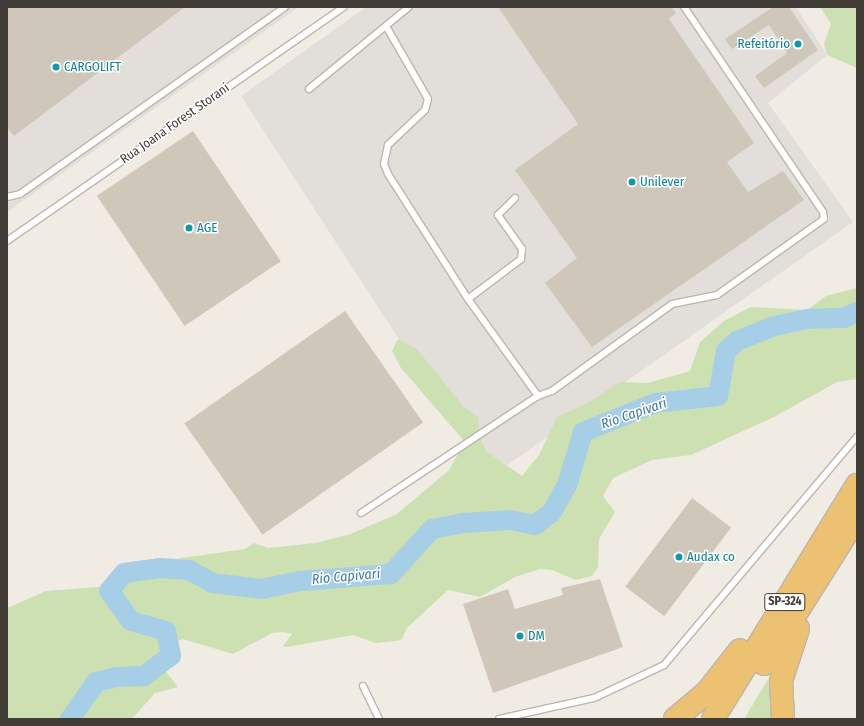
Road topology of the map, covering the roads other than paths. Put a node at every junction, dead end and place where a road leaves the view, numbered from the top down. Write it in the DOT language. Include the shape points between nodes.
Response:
graph roads {
  1 [pos="285,7"];
  2 [pos="344,7"];
  3 [pos="409,7"];
  4 [pos="684,7"];
  5 [pos="386,26"];
  6 [pos="310,89"];
  7 [pos="7,197"];
  8 [pos="515,198"];
  9 [pos="7,241"];
  10 [pos="468,299"];
  11 [pos="538,396"];
  12 [pos="857,437"];
  13 [pos="857,485"];
  14 [pos="361,513"];
  15 [pos="857,517"];
  16 [pos="829,546"];
  17 [pos="363,686"];
  18 [pos="379,719"];
  19 [pos="499,719"];
  20 [pos="675,719"];
  21 [pos="713,719"];
  22 [pos="730,719"];
  23 [pos="783,719"];
  1 -- 7 [label="lane" via="20,194"];
  2 -- 9 [label="lane, Rua Joana Forest Storani"];
  3 -- 5 [label="lane"];
  4 -- 11 [label="lane" via="823,212 824,219 717,296 672,304 552,391"];
  5 -- 6 [label="lane"];
  5 -- 10 [label="lane" via="428,99 425,110 388,145 384,164"];
  8 -- 10 [label="lane" via="498,215 522,249 521,260"];
  10 -- 11 [label="lane"];
  11 -- 14 [label="lane"];
  12 -- 19 [label="lane" via="664,665 594,698"];
  13 -- 16 [label="highway, SP-324"];
  15 -- 16 [label="highway, SP-324"];
  16 -- 20 [label="highway" via="716,682"];
  16 -- 21 [label="highway, SP-324"];
  16 -- 22 [label="highway, SP-324"];
  16 -- 23 [label="highway" via="788,653 781,685"];
  17 -- 18 [label="lane"];
}
